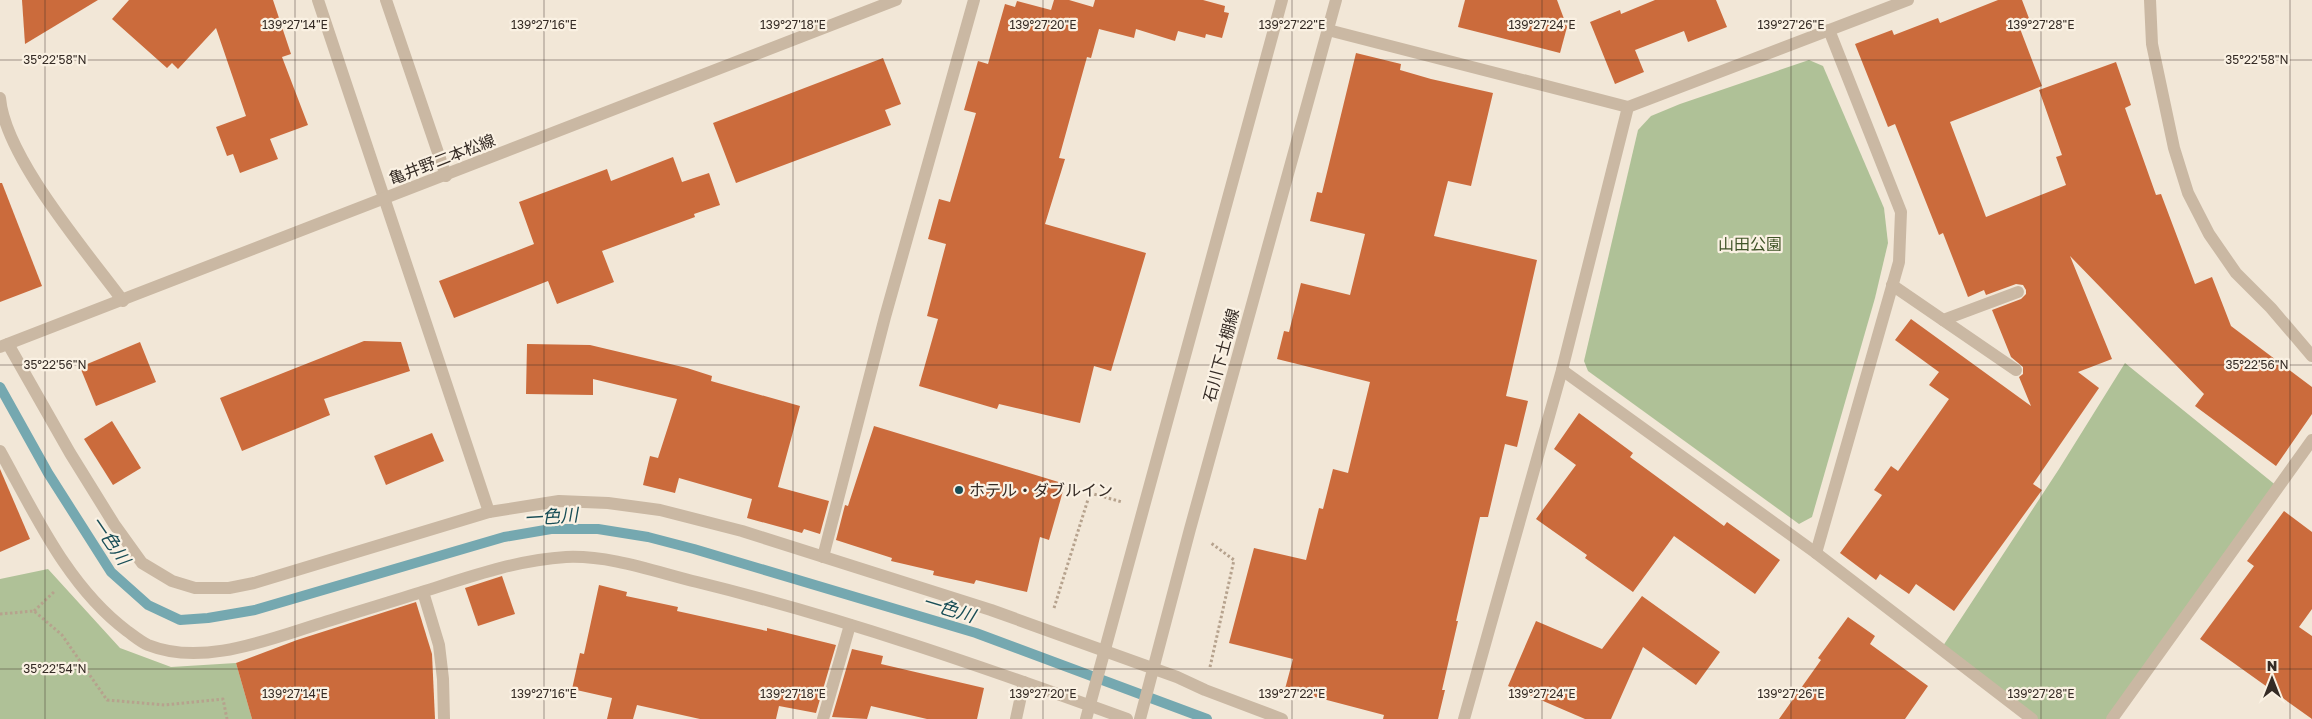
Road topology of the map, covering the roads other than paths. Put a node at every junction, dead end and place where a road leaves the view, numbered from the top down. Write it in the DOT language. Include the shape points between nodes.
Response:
graph roads {
  1 [pos="318,0"];
  2 [pos="386,0"];
  3 [pos="896,0"];
  4 [pos="974,0"];
  5 [pos="1282,0"];
  6 [pos="1336,0"];
  7 [pos="1908,0"];
  8 [pos="2150,0"];
  9 [pos="1328,30"];
  10 [pos="1829,30"];
  11 [pos="0,98"];
  12 [pos="1628,107"];
  13 [pos="446,176"];
  14 [pos="384,198"];
  15 [pos="1892,285"];
  16 [pos="2018,292"];
  17 [pos="123,300"];
  18 [pos="1943,320"];
  19 [pos="4,346"];
  20 [pos="2312,356"];
  21 [pos="1562,370"];
  22 [pos="2016,370"];
  23 [pos="2312,440"];
  24 [pos="0,451"];
  25 [pos="490,512"];
  26 [pos="1816,553"];
  27 [pos="824,557"];
  28 [pos="422,592"];
  29 [pos="850,624"];
  30 [pos="1024,682"];
  31 [pos="444,719"];
  32 [pos="823,719"];
  33 [pos="1016,719"];
  34 [pos="1086,719"];
  35 [pos="1127,719"];
  36 [pos="1140,719"];
  37 [pos="1282,719"];
  38 [pos="1464,719"];
  39 [pos="2032,719"];
  40 [pos="2112,719"];
  1 -- 14 [label="street"];
  2 -- 13 [label="street"];
  3 -- 13 [label="street, 亀井野二本松線"];
  4 -- 27 [label="street" via="886,317"];
  5 -- 34 [label="street"];
  6 -- 9 [label="street, 石川下土棚線"];
  7 -- 10 [label="street"];
  8 -- 20 [label="street" via="2152,44 2174,148 2188,192 2208,234 2236,272"];
  9 -- 12 [label="street"];
  9 -- 36 [label="street, 石川下土棚線"];
  10 -- 12 [label="street"];
  10 -- 15 [label="street" via="1901,212 1899,262"];
  11 -- 17 [label="street" via="9,132 23,160"];
  12 -- 21 [label="street"];
  13 -- 14 [label="street, 亀井野二本松線"];
  14 -- 17 [label="street, 亀井野二本松線"];
  14 -- 25 [label="street"];
  15 -- 18 [label="street"];
  15 -- 26 [label="street"];
  16 -- 18 [label="street"];
  17 -- 19 [label="street, 亀井野二本松線"];
  18 -- 22 [label="street"];
  19 -- 25 [label="street" via="114,524 142,563 172,581 195,588 229,588"];
  21 -- 26 [label="street"];
  21 -- 38 [label="street"];
  23 -- 40 [label="street"];
  24 -- 28 [label="street" via="80,587 114,621 146,644 187,653 239,647"];
  25 -- 27 [label="street" via="559,501 660,510"];
  26 -- 39 [label="street"];
  27 -- 37 [label="street" via="1047,630"];
  28 -- 29 [label="street" via="510,564 569,557 656,572"];
  28 -- 31 [label="street" via="439,645"];
  29 -- 30 [label="street"];
  29 -- 32 [label="street"];
  30 -- 33 [label="street"];
  30 -- 35 [label="street"];
}
